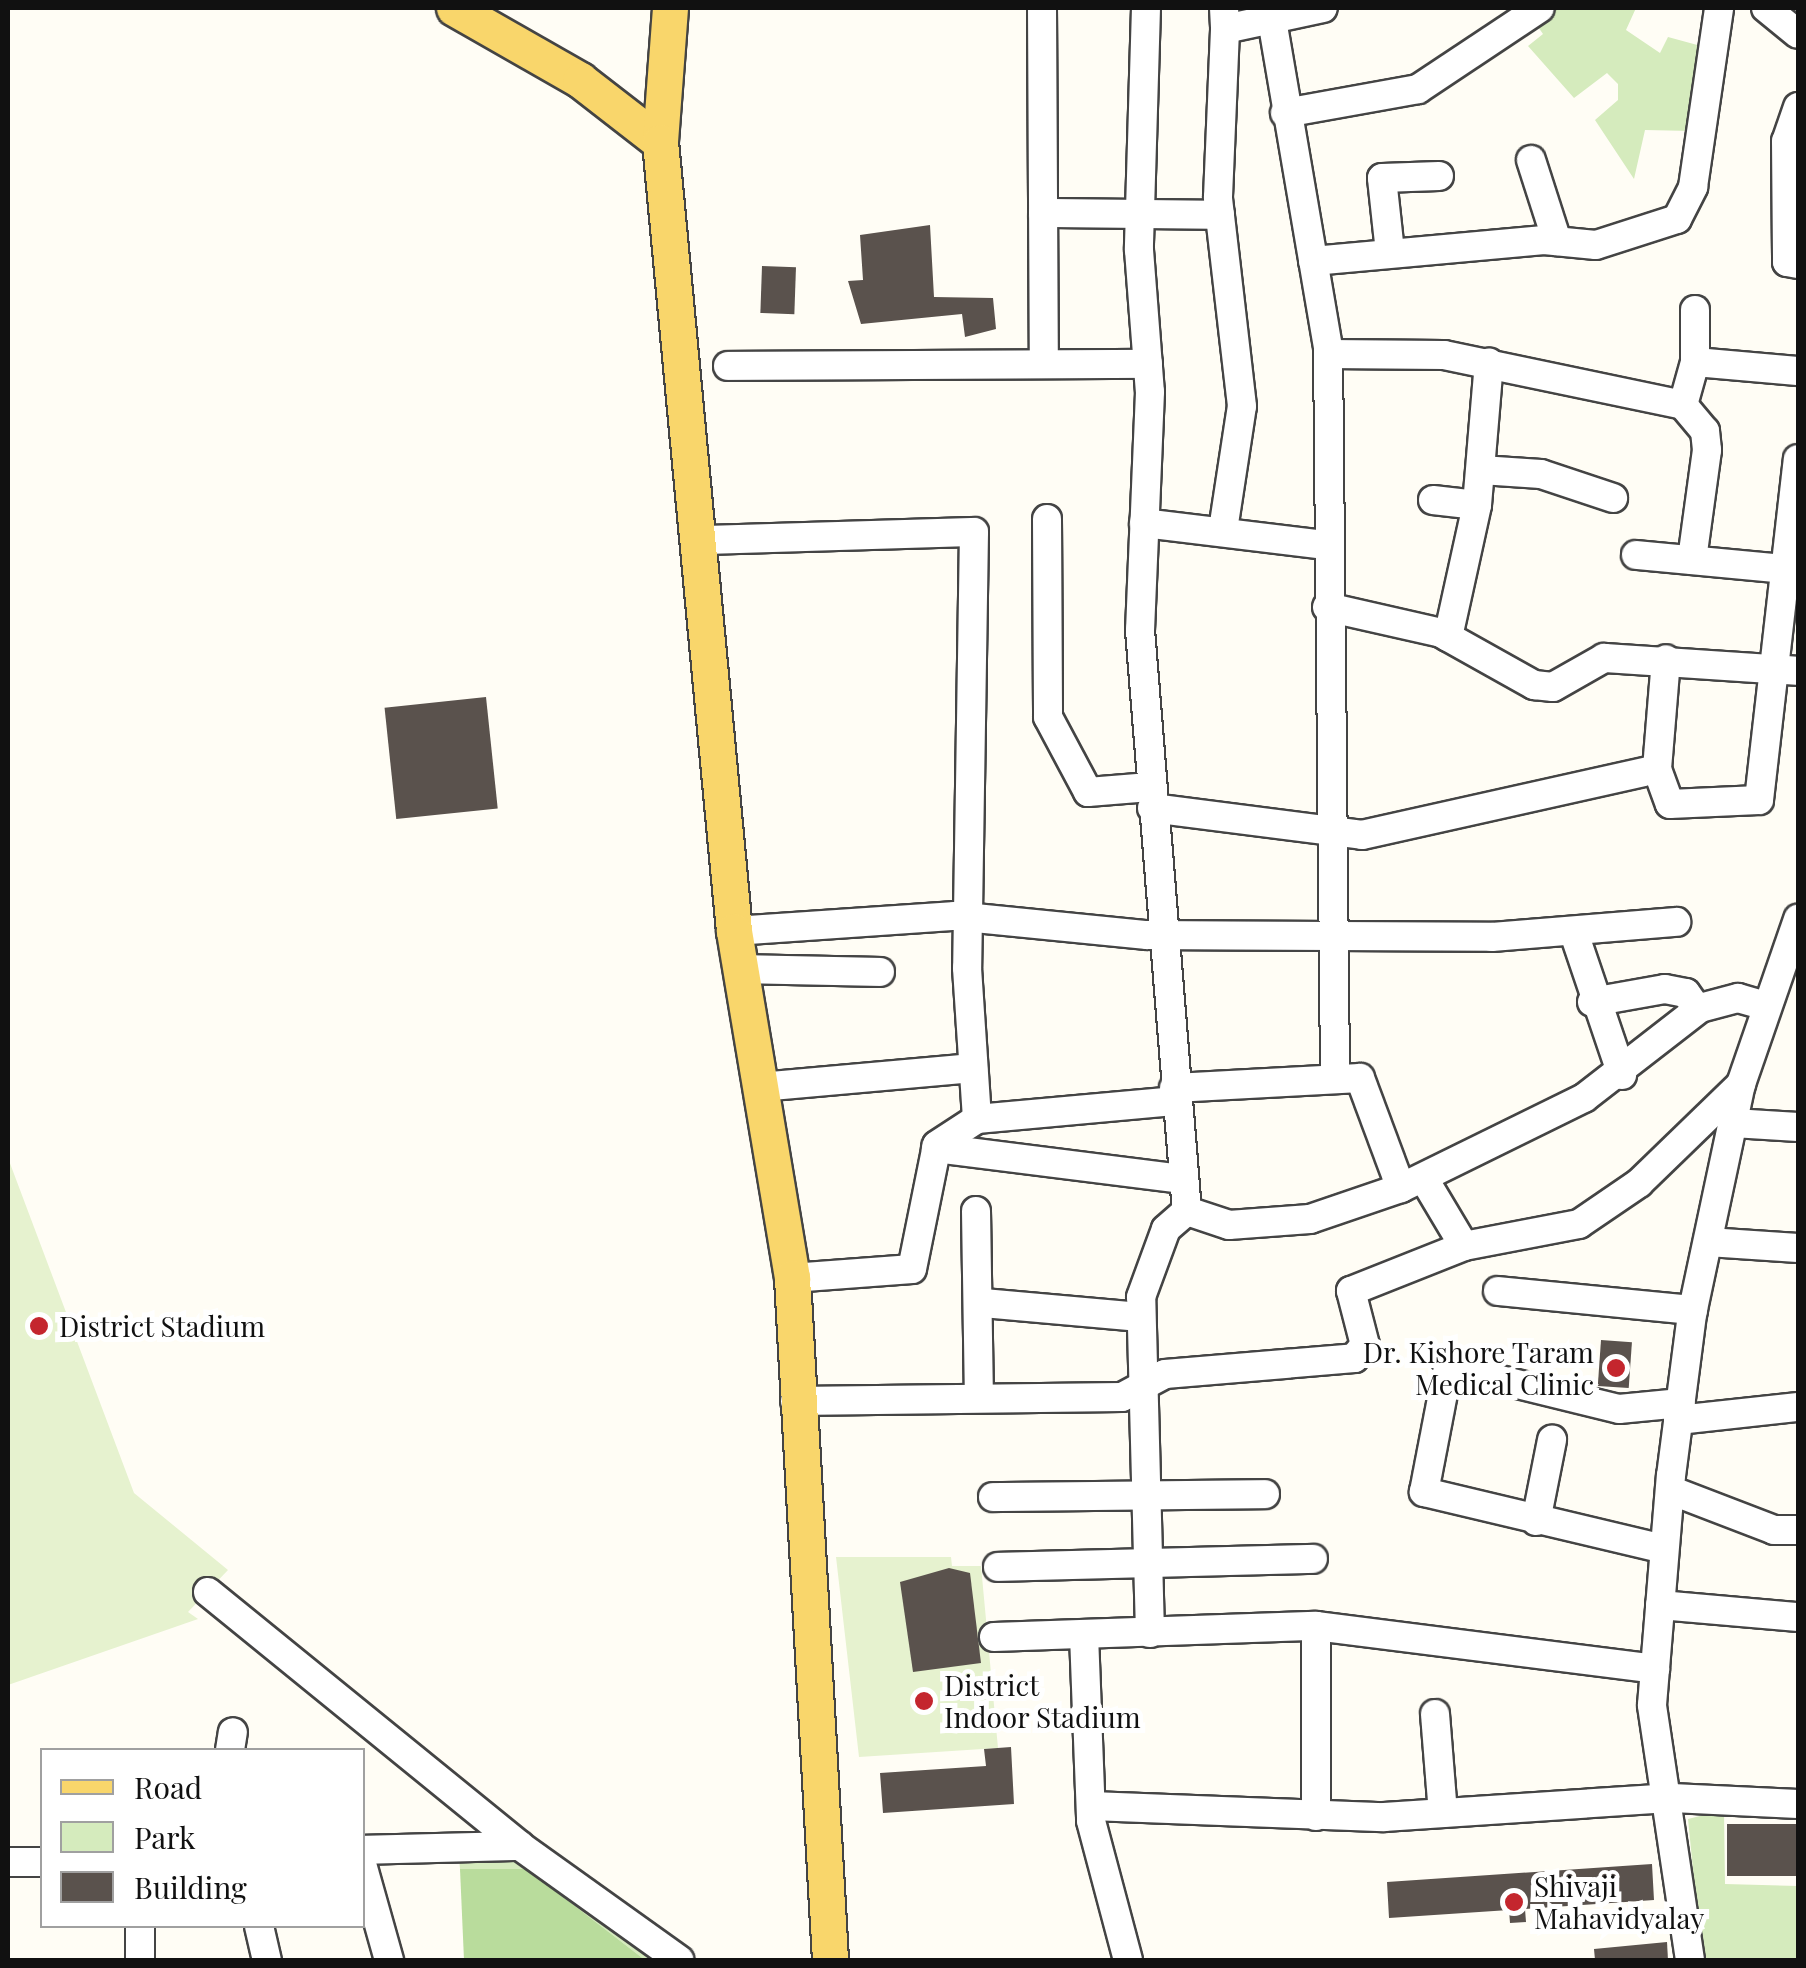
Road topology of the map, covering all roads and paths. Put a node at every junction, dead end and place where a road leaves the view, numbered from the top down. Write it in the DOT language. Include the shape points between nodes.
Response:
graph roads {
  1 [pos="454,8"];
  2 [pos="670,8"];
  3 [pos="1042,8"];
  4 [pos="1146,8"];
  5 [pos="1323,8"];
  6 [pos="1540,8"];
  7 [pos="1719,8"];
  8 [pos="1766,8"];
  9 [pos="1269,16"];
  10 [pos="1224,18"];
  11 [pos="1798,34"];
  12 [pos="1798,107"];
  13 [pos="1285,113"];
  14 [pos="660,142"];
  15 [pos="1531,160"];
  16 [pos="1440,176"];
  17 [pos="1044,212"];
  18 [pos="1140,212"];
  19 [pos="1220,214"];
  20 [pos="1557,241"];
  21 [pos="1390,252"];
  22 [pos="1312,260"];
  23 [pos="1798,264"];
  24 [pos="1695,310"];
  25 [pos="1328,354"];
  26 [pos="1044,360"];
  27 [pos="1696,362"];
  28 [pos="1489,363"];
  29 [pos="1148,364"];
  30 [pos="728,366"];
  31 [pos="1798,371"];
  32 [pos="1683,405"];
  33 [pos="1798,459"];
  34 [pos="1481,470"];
  35 [pos="1613,498"];
  36 [pos="1433,500"];
  37 [pos="1477,505"];
  38 [pos="1047,518"];
  39 [pos="1144,523"];
  40 [pos="1223,530"];
  41 [pos="702,540"];
  42 [pos="1328,545"];
  43 [pos="1636,555"];
  44 [pos="1692,560"];
  45 [pos="1785,569"];
  46 [pos="1327,606"];
  47 [pos="1448,637"];
  48 [pos="1666,659"];
  49 [pos="1785,671"];
  50 [pos="1656,769"];
  51 [pos="1151,798"];
  52 [pos="1329,826"];
  53 [pos="967,917"];
  54 [pos="1798,919"];
  55 [pos="1676,922"];
  56 [pos="734,930"];
  57 [pos="1574,933"];
  58 [pos="1160,935"];
  59 [pos="1332,937"];
  60 [pos="740,969"];
  61 [pos="880,972"];
  62 [pos="1592,1002"];
  63 [pos="1762,1005"];
  64 [pos="1697,1009"];
  65 [pos="973,1068"];
  66 [pos="1622,1076"];
  67 [pos="1335,1077"];
  68 [pos="1742,1084"];
  69 [pos="760,1087"];
  70 [pos="1176,1094"];
  71 [pos="976,1119"];
  72 [pos="1733,1123"];
  73 [pos="1798,1127"];
  74 [pos="936,1148"];
  75 [pos="1183,1179"];
  76 [pos="1412,1184"];
  77 [pos="976,1211"];
  78 [pos="1187,1211"];
  79 [pos="1708,1242"];
  80 [pos="1464,1246"];
  81 [pos="1798,1248"];
  82 [pos="792,1278"];
  83 [pos="1498,1290"];
  84 [pos="983,1303"];
  85 [pos="1693,1310"];
  86 [pos="1140,1317"];
  87 [pos="1140,1388"];
  88 [pos="979,1392"];
  89 [pos="794,1401"];
  90 [pos="1798,1407"];
  91 [pos="1680,1412"];
  92 [pos="1552,1440"];
  93 [pos="1670,1490"];
  94 [pos="1266,1494"];
  95 [pos="1144,1496"];
  96 [pos="992,1497"];
  97 [pos="1536,1520"];
  98 [pos="1798,1530"];
  99 [pos="1664,1549"];
  100 [pos="1313,1558"];
  101 [pos="1147,1560"];
  102 [pos="998,1567"];
  103 [pos="208,1592"];
  104 [pos="1660,1605"];
  105 [pos="1798,1617"];
  106 [pos="1316,1626"];
  107 [pos="1150,1633"];
  108 [pos="1084,1634"];
  109 [pos="994,1637"];
  110 [pos="1654,1669"];
  111 [pos="1435,1714"];
  112 [pos="1672,1798"];
  113 [pos="1798,1802"];
  114 [pos="1091,1806"];
  115 [pos="1443,1813"];
  116 [pos="1316,1816"];
  117 [pos="520,1846"];
  118 [pos="365,1850"];
  119 [pos="8,1862"];
  120 [pos="40,1862"];
  121 [pos="365,1875"];
  122 [pos="140,1928"];
  123 [pos="260,1928"];
  124 [pos="140,1960"];
  125 [pos="267,1960"];
  126 [pos="389,1960"];
  127 [pos="679,1960"];
  128 [pos="830,1960"];
  129 [pos="1128,1960"];
  130 [pos="1690,1960"];
  1 -- 14 [label="main road" via="580,80"];
  2 -- 14 [label="main road"];
  3 -- 17 [label="street"];
  4 -- 18 [label="street"];
  5 -- 9 [label="street"];
  6 -- 13 [label="street" via="1418,89"];
  7 -- 20 [label="street" via="1688,205 1644,232 1596,245"];
  8 -- 11 [label="street"];
  9 -- 10 [label="street"];
  9 -- 13 [label="street"];
  10 -- 19 [label="street"];
  12 -- 23 [label="street" via="1786,141 1787,262"];
  13 -- 22 [label="street"];
  14 -- 41 [label="main road"];
  15 -- 20 [label="street"];
  16 -- 21 [label="street" via="1382,178"];
  17 -- 18 [label="street"];
  17 -- 26 [label="street"];
  18 -- 19 [label="street"];
  18 -- 29 [label="street"];
  19 -- 40 [label="street" via="1242,406"];
  20 -- 21 [label="street"];
  21 -- 22 [label="street"];
  22 -- 25 [label="street"];
  24 -- 27 [label="street"];
  25 -- 28 [label="street"];
  25 -- 42 [label="street"];
  26 -- 29 [label="street"];
  26 -- 30 [label="street"];
  27 -- 31 [label="street"];
  27 -- 32 [label="street"];
  28 -- 32 [label="street"];
  28 -- 34 [label="street"];
  29 -- 39 [label="street"];
  32 -- 44 [label="street" via="1705,431"];
  33 -- 45 [label="street"];
  34 -- 35 [label="street" via="1541,474"];
  34 -- 37 [label="street"];
  36 -- 37 [label="street"];
  37 -- 47 [label="street"];
  38 -- 51 [label="street" via="1048,718 1088,792"];
  39 -- 40 [label="street"];
  39 -- 51 [label="street" via="1140,630"];
  40 -- 42 [label="street"];
  41 -- 53 [label="street" via="974,532"];
  41 -- 56 [label="main road"];
  42 -- 46 [label="street"];
  43 -- 44 [label="street"];
  44 -- 45 [label="street"];
  45 -- 49 [label="street"];
  46 -- 47 [label="street"];
  46 -- 52 [label="street"];
  47 -- 48 [label="street" via="1553,687 1604,658"];
  48 -- 49 [label="street"];
  48 -- 50 [label="street"];
  49 -- 50 [label="street" via="1759,800 1670,804"];
  50 -- 52 [label="street" via="1469,817 1362,835"];
  51 -- 52 [label="street"];
  51 -- 58 [label="street"];
  52 -- 59 [label="street"];
  53 -- 56 [label="street"];
  53 -- 58 [label="street"];
  53 -- 65 [label="street"];
  54 -- 63 [label="street"];
  55 -- 57 [label="street"];
  56 -- 60 [label="main road"];
  57 -- 59 [label="street"];
  57 -- 62 [label="street"];
  58 -- 59 [label="street"];
  58 -- 70 [label="street"];
  59 -- 67 [label="street"];
  60 -- 61 [label="street"];
  60 -- 69 [label="main road"];
  62 -- 64 [label="street" via="1665,989 1686,993"];
  62 -- 66 [label="street"];
  63 -- 64 [label="street" via="1738,998"];
  63 -- 68 [label="street"];
  64 -- 66 [label="street"];
  65 -- 69 [label="street"];
  65 -- 71 [label="street"];
  66 -- 76 [label="street"];
  67 -- 70 [label="street"];
  67 -- 76 [label="street" via="1369,1085"];
  68 -- 72 [label="street"];
  68 -- 80 [label="street" via="1639,1183 1579,1224"];
  69 -- 82 [label="main road"];
  70 -- 71 [label="street"];
  70 -- 75 [label="street"];
  71 -- 74 [label="street"];
  72 -- 73 [label="street"];
  72 -- 79 [label="street"];
  74 -- 75 [label="street"];
  74 -- 82 [label="street" via="912,1269"];
  75 -- 78 [label="street"];
  76 -- 78 [label="street" via="1310,1219 1229,1225"];
  76 -- 80 [label="street"];
  77 -- 84 [label="street"];
  78 -- 86 [label="street" via="1149,1260"];
  79 -- 81 [label="street"];
  79 -- 85 [label="street"];
  80 -- 87 [label="street" via="1351,1292 1365,1345 1354,1358 1214,1367"];
  82 -- 89 [label="main road"];
  83 -- 85 [label="street"];
  84 -- 86 [label="street"];
  84 -- 88 [label="street"];
  85 -- 91 [label="street"];
  86 -- 87 [label="street"];
  87 -- 88 [label="street" via="1122,1397"];
  87 -- 95 [label="street"];
  88 -- 89 [label="street"];
  89 -- 128 [label="main road"];
  90 -- 91 [label="street"];
  91 -- 93 [label="street"];
  91 -- 97 [label="street" via="1618,1409 1448,1367 1424,1492"];
  92 -- 97 [label="street"];
  93 -- 98 [label="street" via="1774,1530"];
  93 -- 99 [label="street"];
  94 -- 95 [label="street"];
  95 -- 96 [label="street"];
  95 -- 101 [label="street"];
  97 -- 99 [label="street"];
  99 -- 104 [label="street"];
  100 -- 101 [label="street"];
  101 -- 102 [label="street"];
  101 -- 107 [label="street"];
  103 -- 117 [label="street"];
  104 -- 105 [label="street"];
  104 -- 110 [label="street"];
  106 -- 107 [label="street"];
  106 -- 110 [label="street"];
  106 -- 116 [label="street"];
  107 -- 108 [label="street"];
  108 -- 109 [label="street"];
  108 -- 114 [label="street"];
  110 -- 112 [label="street" via="1652,1705"];
  111 -- 115 [label="street"];
  112 -- 113 [label="street"];
  112 -- 115 [label="street"];
  112 -- 130 [label="street"];
  114 -- 116 [label="street"];
  114 -- 129 [label="street"];
  115 -- 116 [label="street"];
  117 -- 118 [label="street"];
  117 -- 127 [label="street"];
  119 -- 120 [label="street"];
  121 -- 126 [label="street"];
  122 -- 124 [label="street"];
  123 -- 125 [label="street"];
}
